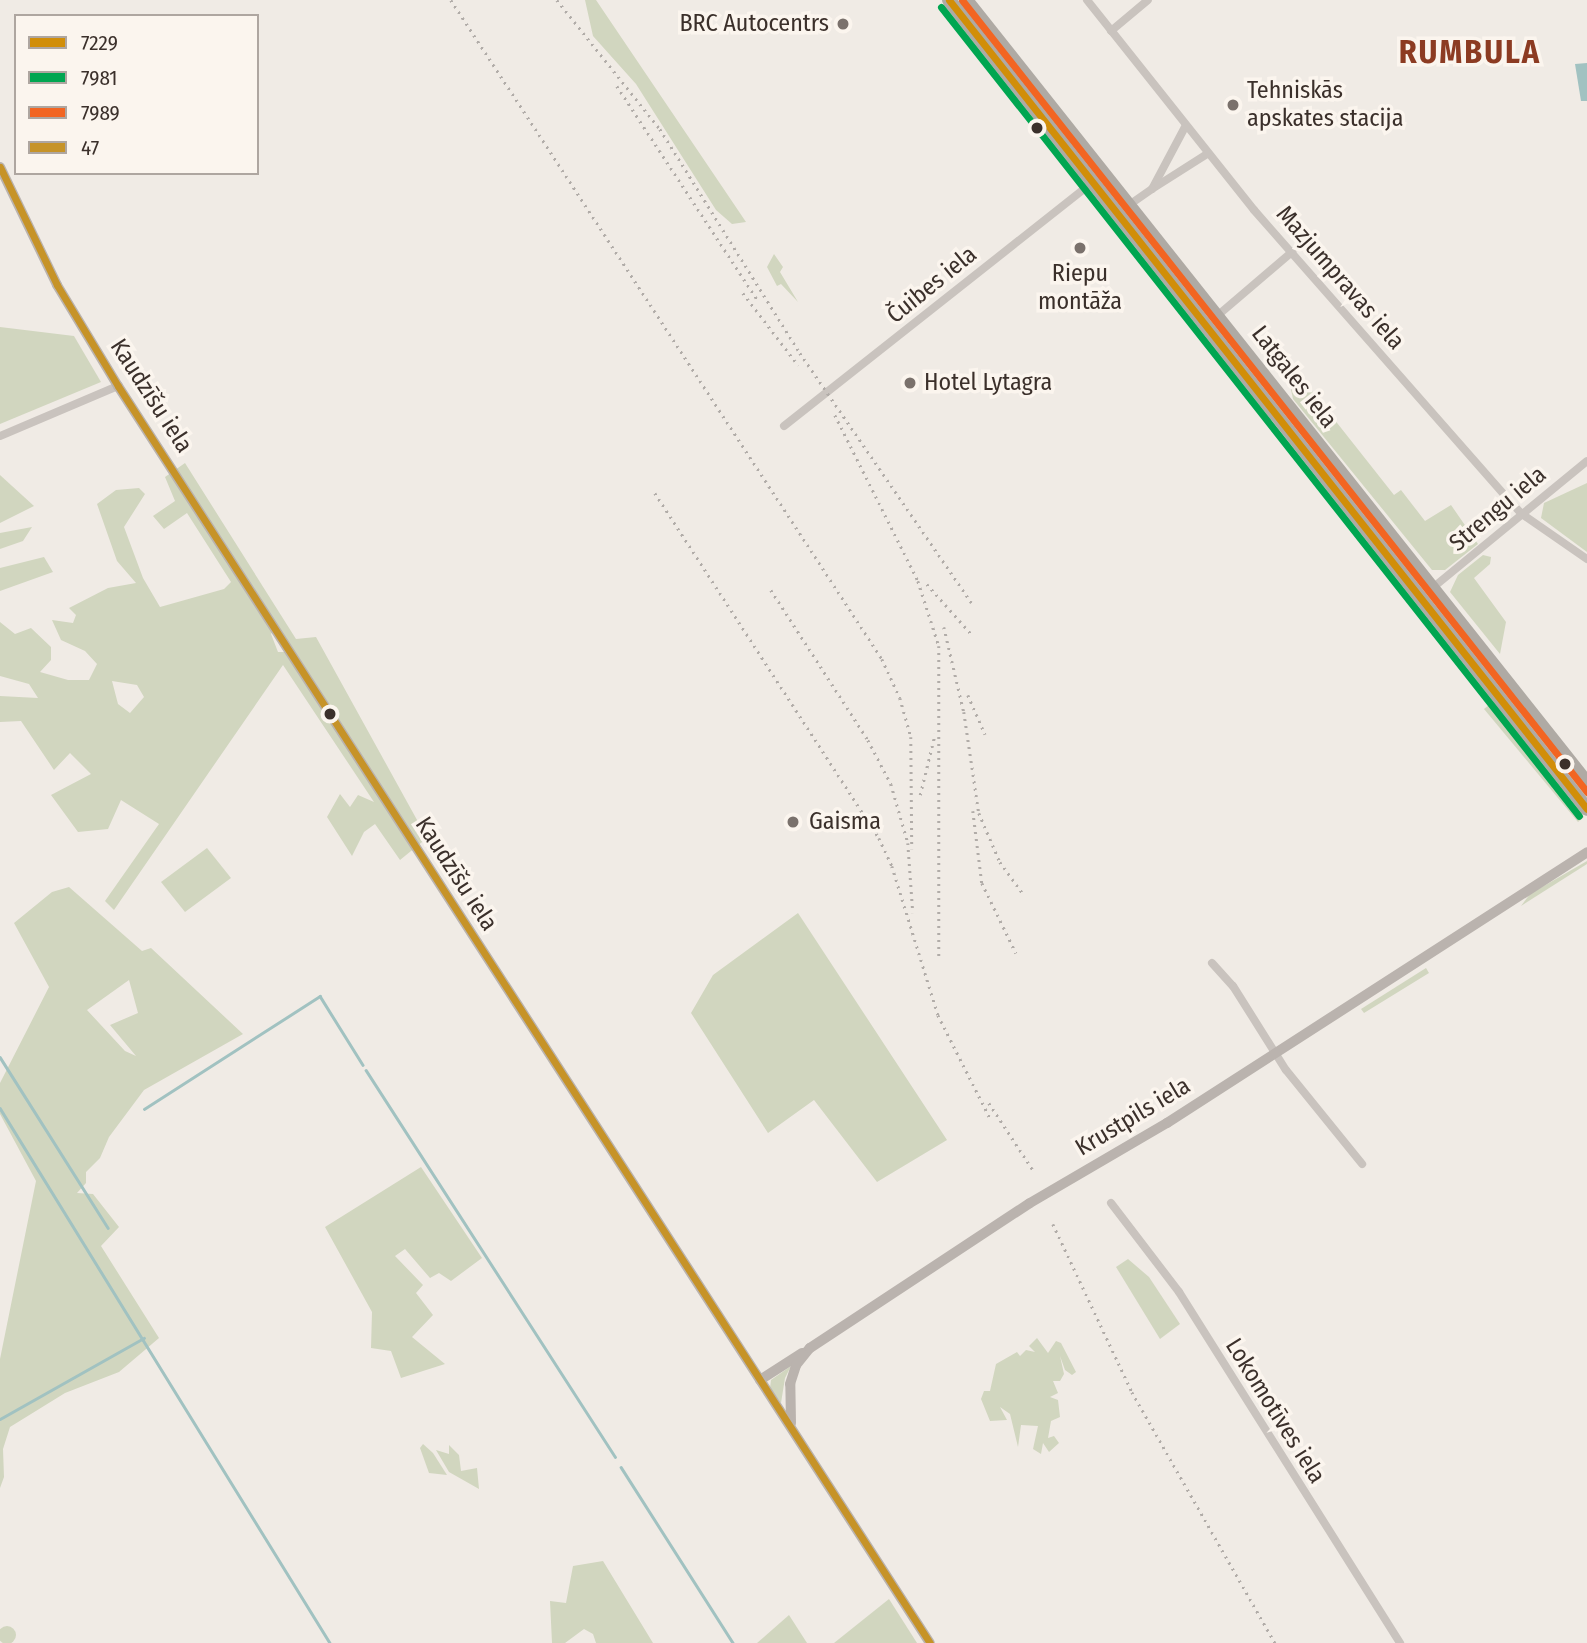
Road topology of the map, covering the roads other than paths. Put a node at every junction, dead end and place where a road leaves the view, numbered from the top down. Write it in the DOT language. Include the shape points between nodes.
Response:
graph roads {
  1 [pos="949,0"];
  2 [pos="966,0"];
  3 [pos="1087,0"];
  4 [pos="1148,0"];
  5 [pos="1111,31"];
  6 [pos="1185,127"];
  7 [pos="1207,154"];
  8 [pos="0,167"];
  9 [pos="1098,177"];
  10 [pos="1152,189"];
  11 [pos="1129,205"];
  12 [pos="1292,252"];
  13 [pos="1217,316"];
  14 [pos="118,386"];
  15 [pos="784,426"];
  16 [pos="0,436"];
  17 [pos="1587,461"];
  18 [pos="1521,514"];
  19 [pos="1587,559"];
  20 [pos="1428,592"];
  21 [pos="1587,782"];
  22 [pos="1587,809"];
  23 [pos="1587,852"];
  24 [pos="1212,963"];
  25 [pos="1278,1053"];
  26 [pos="1362,1164"];
  27 [pos="1111,1203"];
  28 [pos="810,1348"];
  29 [pos="760,1380"];
  30 [pos="793,1430"];
  31 [pos="930,1643"];
  32 [pos="1400,1643"];
  1 -- 9 [label="highway, Latgales iela"];
  2 -- 9 [label="highway, Latgales iela"];
  3 -- 5 [label="street, Mazjumpravas iela"];
  4 -- 5 [label="street"];
  5 -- 6 [label="street, Mazjumpravas iela"];
  6 -- 7 [label="street, Mazjumpravas iela"];
  6 -- 10 [label="street"];
  7 -- 10 [label="street"];
  7 -- 12 [label="street, Mazjumpravas iela"];
  8 -- 14 [label="street, Kaudzīšu iela" via="57,285"];
  9 -- 11 [label="highway, Latgales iela"];
  9 -- 15 [label="street, Čuibes iela"];
  9 -- 20 [label="highway, Latgales iela"];
  10 -- 11 [label="street"];
  11 -- 13 [label="highway, Latgales iela"];
  12 -- 13 [label="street"];
  12 -- 18 [label="street, Mazjumpravas iela"];
  13 -- 20 [label="highway, Latgales iela"];
  14 -- 16 [label="street"];
  14 -- 29 [label="street, Kaudzīšu iela"];
  17 -- 18 [label="street, Strengu iela"];
  18 -- 19 [label="street, Mazjumpravas iela"];
  18 -- 20 [label="street, Strengu iela"];
  20 -- 21 [label="highway, Latgales iela"];
  20 -- 22 [label="highway, Latgales iela"];
  23 -- 25 [label="street, Krustpils iela"];
  24 -- 25 [label="street"];
  25 -- 26 [label="street"];
  25 -- 28 [label="street, Krustpils iela" via="1040,1197"];
  27 -- 32 [label="street, Lokomotīves iela" via="1179,1293"];
  28 -- 29 [label="street"];
  28 -- 30 [label="street, Krustpils iela" via="796,1365 790,1384"];
  29 -- 30 [label="street, Krustpils iela"];
  30 -- 31 [label="street, Krustpils iela"];
}
